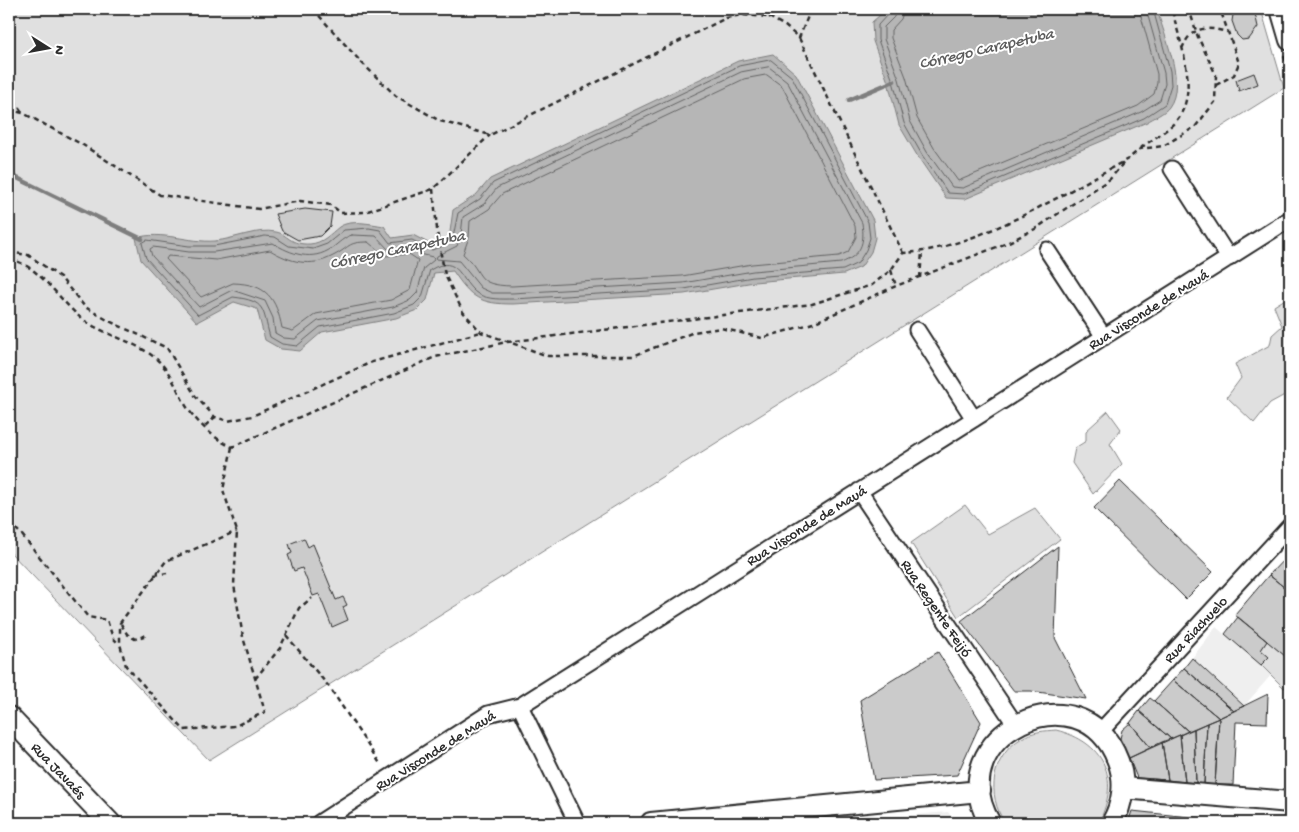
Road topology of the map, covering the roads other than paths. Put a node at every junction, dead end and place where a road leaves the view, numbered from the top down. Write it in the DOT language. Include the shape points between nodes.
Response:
graph roads {
  1 [pos="1281,9"];
  2 [pos="1290,40"];
  3 [pos="1172,168"];
  4 [pos="1290,219"];
  5 [pos="1048,250"];
  6 [pos="1229,258"];
  7 [pos="917,330"];
  8 [pos="1104,337"];
  9 [pos="974,419"];
  10 [pos="859,492"];
  11 [pos="1290,526"];
  12 [pos="520,706"];
  13 [pos="9,717"];
  14 [pos="1015,724"];
  15 [pos="1099,732"];
  16 [pos="1123,788"];
  17 [pos="980,791"];
  18 [pos="1290,802"];
  19 [pos="110,823"];
  20 [pos="319,823"];
  21 [pos="577,823"];
  22 [pos="651,823"];
  23 [pos="990,823"];
  24 [pos="1112,823"];
  1 -- 2 [label="street"];
  3 -- 6 [label="street"];
  4 -- 6 [label="street, Rua Visconde de Mauá"];
  5 -- 8 [label="street"];
  6 -- 8 [label="street, Rua Visconde de Mauá"];
  7 -- 9 [label="street"];
  8 -- 9 [label="street, Rua Visconde de Mauá"];
  9 -- 10 [label="street, Rua Visconde de Mauá"];
  10 -- 12 [label="street, Rua Visconde de Mauá"];
  10 -- 14 [label="street, Rua Regente Feijó"];
  11 -- 15 [label="street, Rua Riachuelo"];
  12 -- 20 [label="street, Rua Visconde de Mauá" via="488,714"];
  12 -- 21 [label="street"];
  13 -- 19 [label="street, Rua Javaés"];
  14 -- 15 [label="street" via="1034,716 1056,714 1078,719"];
  14 -- 17 [label="street" via="997,739 987,754 981,772"];
  15 -- 16 [label="street" via="1117,757"];
  16 -- 18 [label="street"];
  16 -- 24 [label="street"];
  17 -- 22 [label="street"];
  17 -- 23 [label="street" via="982,806"];
}
